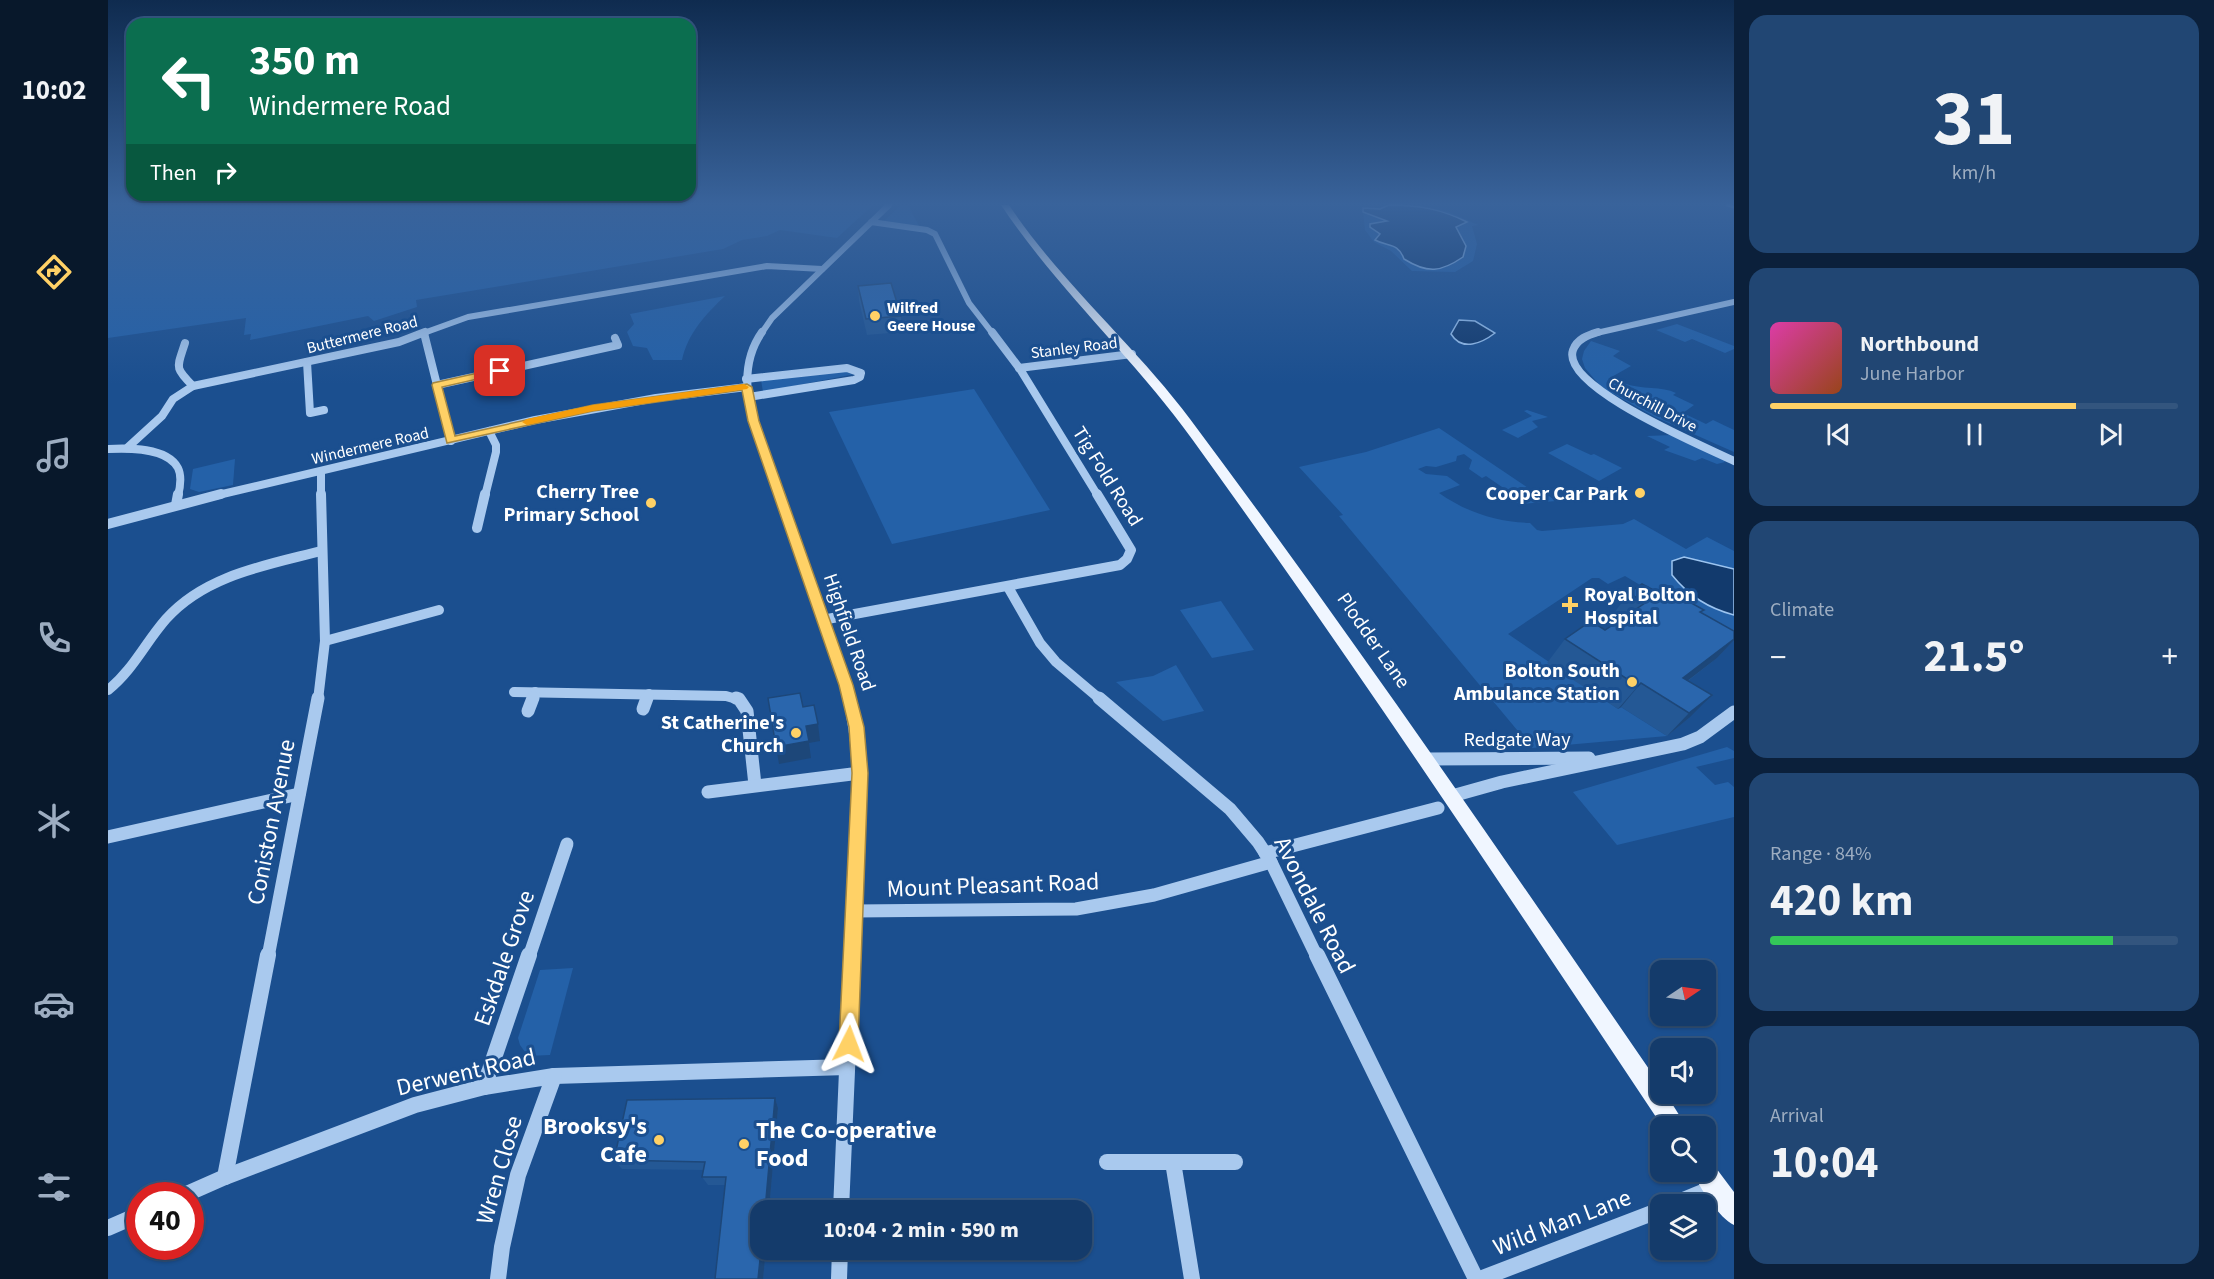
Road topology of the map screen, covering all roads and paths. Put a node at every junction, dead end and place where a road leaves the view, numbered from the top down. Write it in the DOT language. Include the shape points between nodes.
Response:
graph roads {
  1 [pos="826,265"];
  2 [pos="950,265"];
  3 [pos="1046,265"];
  4 [pos="822,269"];
  5 [pos="1734,302"];
  6 [pos="424,333"];
  7 [pos="615,338"];
  8 [pos="181,348"];
  9 [pos="1132,354"];
  10 [pos="307,362"];
  11 [pos="1019,368"];
  12 [pos="437,385"];
  13 [pos="193,386"];
  14 [pos="747,388"];
  15 [pos="324,410"];
  16 [pos="489,431"];
  17 [pos="451,441"];
  18 [pos="127,447"];
  19 [pos="108,449"];
  20 [pos="1734,460"];
  21 [pos="321,472"];
  22 [pos="176,505"];
  23 [pos="108,524"];
  24 [pos="477,528"];
  25 [pos="321,551"];
  26 [pos="1008,587"];
  27 [pos="439,610"];
  28 [pos="822,620"];
  29 [pos="325,641"];
  30 [pos="108,690"];
  31 [pos="514,692"];
  32 [pos="535,692"];
  33 [pos="649,694"];
  34 [pos="643,709"];
  35 [pos="528,711"];
  36 [pos="1734,712"];
  37 [pos="1427,759"];
  38 [pos="1608,759"];
  39 [pos="860,773"];
  40 [pos="755,785"];
  41 [pos="708,792"];
  42 [pos="299,794"];
  43 [pos="1445,802"];
  44 [pos="108,837"];
  45 [pos="567,844"];
  46 [pos="1268,858"];
  47 [pos="855,911"];
  48 [pos="847,1066"];
  49 [pos="554,1076"];
  50 [pos="484,1087"];
  51 [pos="1668,1116"];
  52 [pos="1107,1162"];
  53 [pos="1173,1162"];
  54 [pos="1235,1162"];
  55 [pos="225,1177"];
  56 [pos="204,1186"];
  57 [pos="841,1200"];
  58 [pos="1650,1214"];
  59 [pos="126,1220"];
  60 [pos="108,1228"];
  61 [pos="840,1260"];
  62 [pos="498,1279"];
  63 [pos="839,1279"];
  64 [pos="1192,1279"];
  65 [pos="1478,1279"];
  1 -- 4 [label="street, Highfield Road"];
  2 -- 11 [label="street, Tig Fold Road" via="969,303"];
  3 -- 9 [label="main road, Plodder Lane"];
  4 -- 6 [label="street, Buttermere Road" via="753,268 468,317"];
  4 -- 14 [label="street, Highfield Road" via="766,325 753,345"];
  5 -- 20 [label="street, Churchill Drive" via="1587,335 1577,341 1571,356 1578,372 1614,401"];
  6 -- 10 [label="street, Buttermere Road"];
  6 -- 12 [label="street"];
  7 -- 12 [label="street" via="618,345"];
  8 -- 13 [label="street" via="179,372"];
  9 -- 11 [label="street, Stanley Road"];
  9 -- 37 [label="main road, Plodder Lane" via="1270,536"];
  10 -- 13 [label="street, Buttermere Road"];
  10 -- 15 [label="street" via="309,413"];
  11 -- 26 [label="street, Tig Fold Road" via="1131,550 1122,565"];
  12 -- 17 [label="street"];
  13 -- 18 [label="street, Buttermere Road" via="173,399 162,416"];
  14 -- 14 [label="street" via="848,368 861,373 854,380"];
  14 -- 16 [label="street, Windermere Road" via="593,408"];
  14 -- 28 [label="street, Highfield Road" via="754,421"];
  16 -- 17 [label="street, Windermere Road"];
  16 -- 24 [label="street" via="496,452"];
  17 -- 21 [label="street, Windermere Road"];
  18 -- 19 [label="street"];
  18 -- 22 [label="street" via="167,459 177,467 180,477"];
  21 -- 22 [label="street, Windermere Road"];
  21 -- 25 [label="street, Coniston Avenue"];
  22 -- 23 [label="street, Windermere Road"];
  25 -- 29 [label="street, Coniston Avenue"];
  25 -- 30 [label="street" via="229,578 191,597 169,616 127,676"];
  26 -- 28 [label="street, Tig Fold Road"];
  26 -- 46 [label="street, Avondale Road" via="1040,643 1056,662 1230,809"];
  27 -- 29 [label="street"];
  28 -- 39 [label="street, Highfield Road" via="846,685 856,727"];
  29 -- 42 [label="street, Coniston Avenue" via="322,680"];
  31 -- 32 [label="street"];
  32 -- 33 [label="street"];
  32 -- 35 [label="street"];
  33 -- 34 [label="street"];
  33 -- 40 [label="street" via="740,699 747,711"];
  36 -- 38 [label="street, Redgate Way" via="1700,737 1683,744"];
  37 -- 38 [label="street, Redgate Way"];
  37 -- 43 [label="main road, Plodder Lane"];
  38 -- 43 [label="street, Redgate Way"];
  39 -- 40 [label="street"];
  39 -- 47 [label="street, Highfield Road"];
  40 -- 41 [label="street"];
  42 -- 44 [label="street"];
  42 -- 55 [label="street, Coniston Avenue"];
  43 -- 46 [label="street, Mount Pleasant Road"];
  43 -- 51 [label="main road, Plodder Lane"];
  45 -- 50 [label="street, Eskdale Grove"];
  46 -- 47 [label="street, Mount Pleasant Road" via="1154,895 1076,909"];
  46 -- 65 [label="street, Avondale Road"];
  47 -- 48 [label="street, Highfield Road"];
  48 -- 49 [label="street, Derwent Road"];
  48 -- 57 [label="street, Highfield Road"];
  49 -- 50 [label="street, Derwent Road"];
  49 -- 62 [label="street, Wren Close" via="518,1175"];
  50 -- 55 [label="street, Derwent Road" via="415,1105"];
  52 -- 53 [label="street"];
  53 -- 54 [label="street"];
  53 -- 64 [label="street"];
  55 -- 56 [label="street, Derwent Road"];
  58 -- 65 [label="street, Wild Man Lane"];
  59 -- 60 [label="street"];
  61 -- 63 [label="street"];
}
